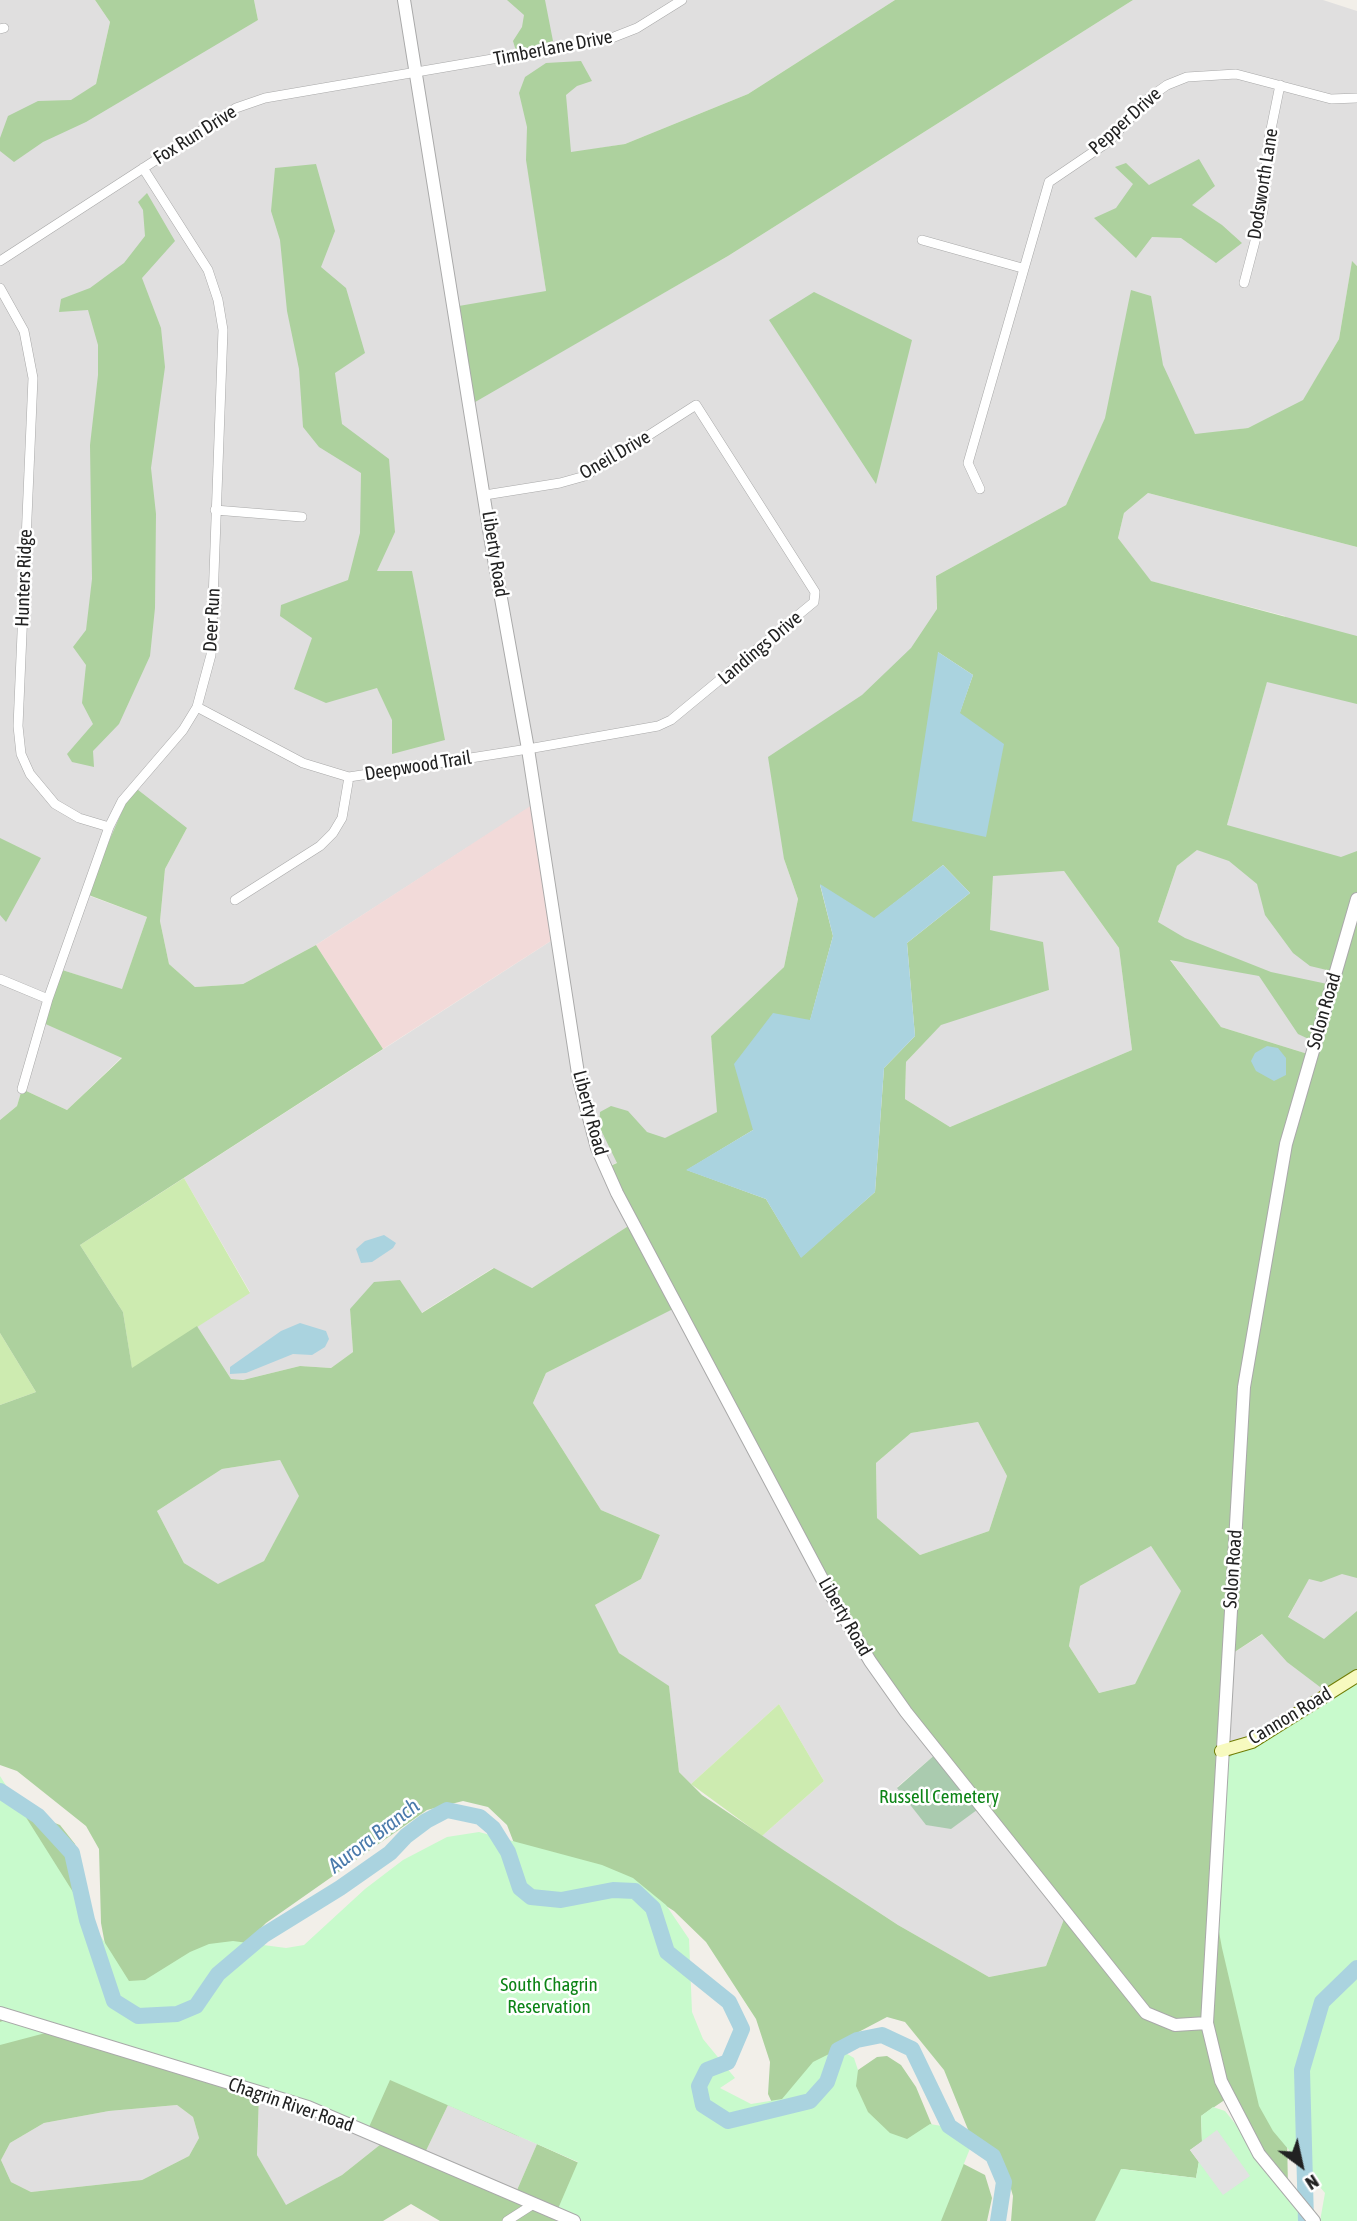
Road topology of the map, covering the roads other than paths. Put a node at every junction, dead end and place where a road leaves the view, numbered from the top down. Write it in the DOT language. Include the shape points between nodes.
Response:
graph roads {
  1 [pos="404,0"];
  2 [pos="682,0"];
  3 [pos="415,73"];
  4 [pos="1280,85"];
  5 [pos="1357,98"];
  6 [pos="143,168"];
  7 [pos="922,240"];
  8 [pos="0,261"];
  9 [pos="1022,268"];
  10 [pos="1244,283"];
  11 [pos="0,288"];
  12 [pos="696,405"];
  13 [pos="980,489"];
  14 [pos="485,495"];
  15 [pos="215,510"];
  16 [pos="302,517"];
  17 [pos="197,707"];
  18 [pos="528,749"];
  19 [pos="349,777"];
  20 [pos="109,827"];
  21 [pos="1357,899"];
  22 [pos="235,900"];
  23 [pos="0,979"];
  24 [pos="48,999"];
  25 [pos="22,1089"];
  26 [pos="1357,1676"];
  27 [pos="1222,1751"];
  28 [pos="0,2013"];
  29 [pos="1207,2023"];
  30 [pos="532,2205"];
  31 [pos="507,2221"];
  32 [pos="574,2221"];
  33 [pos="1314,2221"];
  1 -- 3 [label="street, Liberty Road"];
  2 -- 3 [label="street, Timberlane Drive" via="609,39"];
  3 -- 6 [label="street, Fox Run Drive" via="265,98 236,108"];
  3 -- 14 [label="street, Liberty Road"];
  4 -- 5 [label="street, Pepper Drive" via="1331,99"];
  4 -- 9 [label="street, Pepper Drive" via="1210,73 1167,85 1150,97 1108,142 1049,182"];
  4 -- 10 [label="street, Dodsworth Lane" via="1268,144 1263,211"];
  6 -- 8 [label="street, Fox Run Drive"];
  6 -- 15 [label="street, Deer Run" via="208,270 218,300 223,330"];
  7 -- 9 [label="street"];
  9 -- 13 [label="street, Pepper Drive" via="968,463"];
  11 -- 20 [label="street, Hunters Ridge" via="24,331 33,378 18,726 21,754 30,774 55,804"];
  12 -- 14 [label="street, Oneil Drive" via="585,476"];
  12 -- 18 [label="street, Landings Drive" via="815,592 814,602 671,720"];
  14 -- 18 [label="street, Liberty Road"];
  15 -- 16 [label="street"];
  15 -- 17 [label="street, Deer Run" via="211,655"];
  17 -- 19 [label="street, Deepwood Trail" via="303,763"];
  17 -- 20 [label="street, Deer Run" via="183,730 121,801"];
  18 -- 19 [label="street, Deepwood Trail"];
  18 -- 29 [label="street, Liberty Road" via="579,1080 597,1148 808,1553 870,1661 906,1712 1121,1984 1146,2013 1175,2025"];
  19 -- 22 [label="street" via="342,818 333,833"];
  20 -- 24 [label="street, Deer Run"];
  21 -- 27 [label="street, Solon Road" via="1286,1144 1244,1387"];
  23 -- 24 [label="street"];
  24 -- 25 [label="street, Deer Run"];
  26 -- 27 [label="main road, Cannon Road" via="1252,1742"];
  27 -- 29 [label="street, Solon Road"];
  28 -- 30 [label="street, Chagrin River Road" via="308,2107"];
  29 -- 33 [label="street, Solon Road" via="1221,2081 1259,2154"];
  30 -- 31 [label="street"];
  30 -- 32 [label="street, Chagrin River Road"];
}
